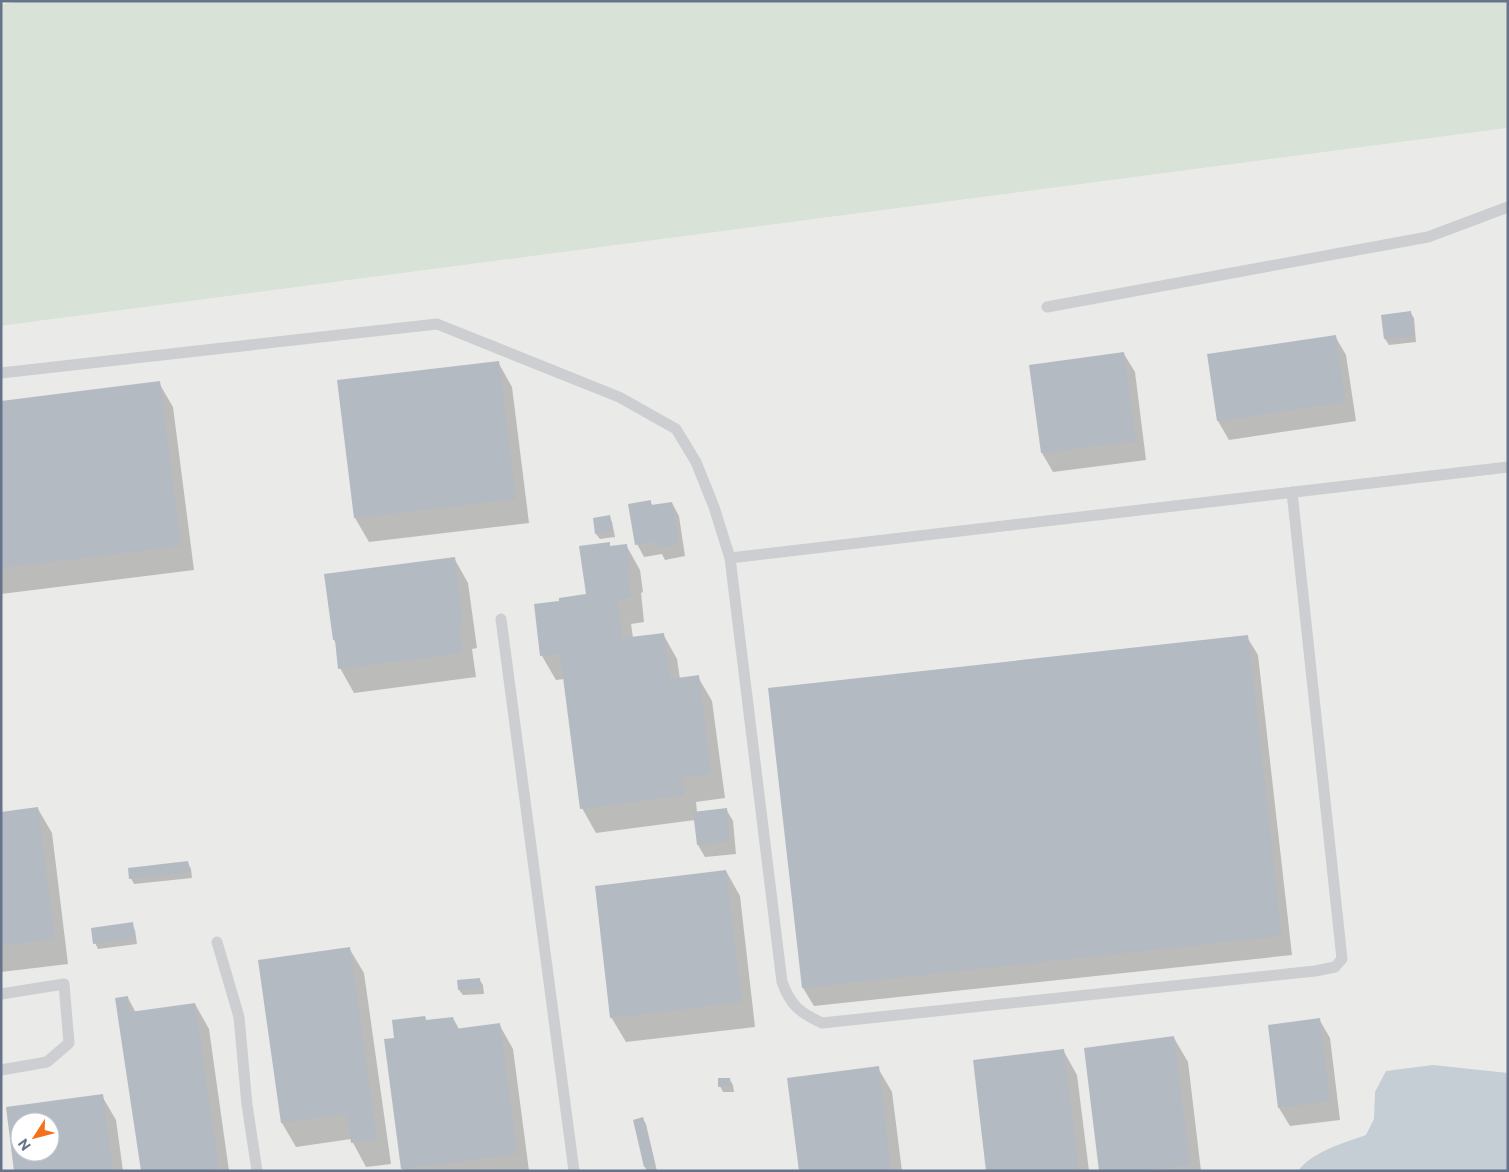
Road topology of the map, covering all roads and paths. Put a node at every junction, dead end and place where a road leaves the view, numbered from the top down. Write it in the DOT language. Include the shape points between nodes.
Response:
graph roads {
  1 [pos="1508,207"];
  2 [pos="1047,307"];
  3 [pos="1,373"];
  4 [pos="1508,467"];
  5 [pos="1292,492"];
  6 [pos="730,558"];
  7 [pos="500,619"];
  8 [pos="217,942"];
  9 [pos="1,994"];
  10 [pos="1,1070"];
  11 [pos="257,1171"];
  12 [pos="574,1171"];
  1 -- 2 [label="lane" via="1428,237"];
  3 -- 6 [label="lane" via="437,324 619,397 676,429 696,462"];
  4 -- 5 [label="lane"];
  5 -- 6 [label="lane"];
  5 -- 6 [label="lane" via="1342,959 1335,967 1315,971 822,1022 795,1008 782,982"];
  7 -- 12 [label="lane"];
  8 -- 11 [label="lane" via="239,1017"];
  9 -- 10 [label="lane" via="64,984 69,1043 47,1062"];
}
